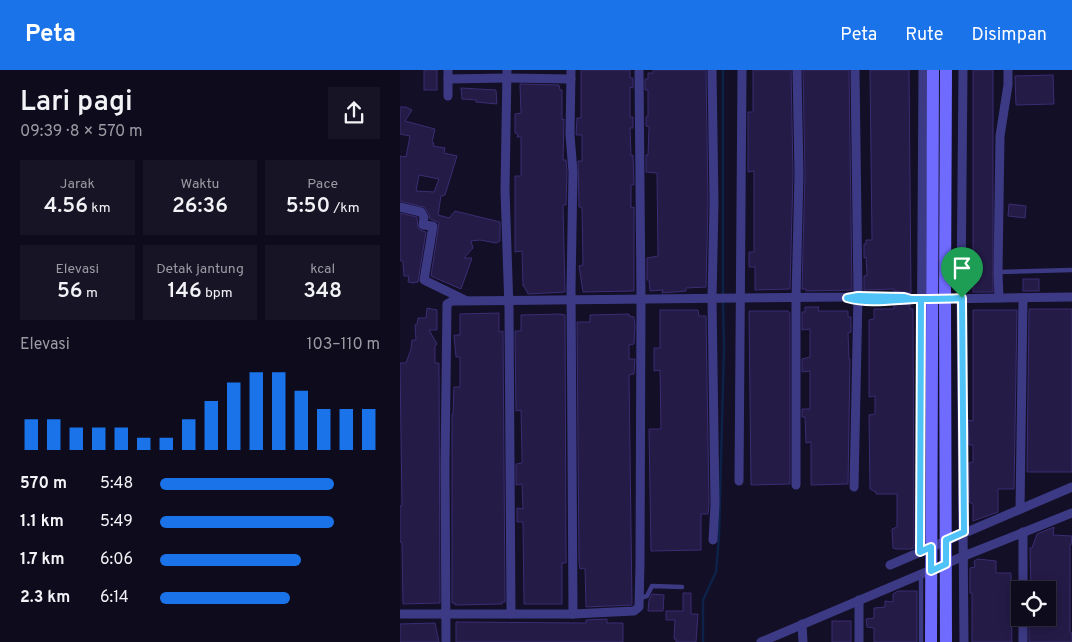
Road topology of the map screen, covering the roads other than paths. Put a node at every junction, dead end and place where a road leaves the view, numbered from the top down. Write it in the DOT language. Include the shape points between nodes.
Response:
graph roads {
  1 [pos="639,70"];
  2 [pos="712,70"];
  3 [pos="742,70"];
  4 [pos="797,70"];
  5 [pos="855,70"];
  6 [pos="937,70"];
  7 [pos="963,70"];
  8 [pos="1008,70"];
  9 [pos="507,74"];
  10 [pos="571,74"];
  11 [pos="448,75"];
  12 [pos="448,96"];
  13 [pos="400,207"];
  14 [pos="1072,270"];
  15 [pos="998,272"];
  16 [pos="1072,297"];
  17 [pos="738,298"];
  18 [pos="796,298"];
  19 [pos="858,298"];
  20 [pos="962,298"];
  21 [pos="999,298"];
  22 [pos="1022,298"];
  23 [pos="715,299"];
  24 [pos="933,299"];
  25 [pos="572,300"];
  26 [pos="641,300"];
  27 [pos="468,301"];
  28 [pos="509,301"];
  29 [pos="740,481"];
  30 [pos="796,485"];
  31 [pos="854,487"];
  32 [pos="1072,487"];
  33 [pos="1020,509"];
  34 [pos="1072,513"];
  35 [pos="964,532"];
  36 [pos="1023,532"];
  37 [pos="713,540"];
  38 [pos="946,540"];
  39 [pos="925,549"];
  40 [pos="964,556"];
  41 [pos="946,564"];
  42 [pos="890,565"];
  43 [pos="926,573"];
  44 [pos="1023,581"];
  45 [pos="682,587"];
  46 [pos="639,598"];
  47 [pos="859,600"];
  48 [pos="446,613"];
  49 [pos="400,614"];
  50 [pos="511,614"];
  51 [pos="573,614"];
  52 [pos="802,624"];
  53 [pos="1023,626"];
  54 [pos="446,642"];
  55 [pos="760,642"];
  56 [pos="803,642"];
  57 [pos="858,642"];
  58 [pos="920,642"];
  59 [pos="931,642"];
  60 [pos="946,642"];
  61 [pos="964,642"];
  62 [pos="1023,642"];
  1 -- 26 [label="street"];
  2 -- 23 [label="street"];
  3 -- 17 [label="street"];
  4 -- 18 [label="street"];
  5 -- 19 [label="street"];
  6 -- 24 [label="main road"];
  6 -- 24 [label="main road" via="927,156"];
  7 -- 20 [label="street"];
  8 -- 15 [label="street" via="1000,136"];
  9 -- 10 [label="street"];
  9 -- 11 [label="street"];
  9 -- 28 [label="street" via="505,190"];
  10 -- 25 [label="street"];
  11 -- 12 [label="street"];
  13 -- 27 [label="street" via="421,212 424,217 422,225 433,226 424,280"];
  14 -- 15 [label="lane"];
  15 -- 21 [label="street"];
  16 -- 22 [label="street"];
  17 -- 18 [label="street"];
  17 -- 23 [label="street"];
  17 -- 29 [label="street"];
  18 -- 19 [label="street"];
  18 -- 30 [label="street"];
  19 -- 24 [label="street"];
  19 -- 31 [label="street"];
  20 -- 21 [label="street"];
  20 -- 24 [label="street"];
  20 -- 35 [label="street"];
  21 -- 22 [label="street"];
  22 -- 33 [label="street"];
  23 -- 26 [label="street"];
  23 -- 37 [label="street"];
  24 -- 38 [label="main road"];
  24 -- 39 [label="main road"];
  25 -- 26 [label="street"];
  25 -- 28 [label="street"];
  25 -- 51 [label="street"];
  26 -- 46 [label="street"];
  27 -- 28 [label="street"];
  27 -- 48 [label="street" via="450,302 446,306"];
  28 -- 50 [label="street"];
  32 -- 33 [label="street"];
  33 -- 35 [label="street"];
  34 -- 36 [label="street"];
  35 -- 38 [label="street"];
  35 -- 40 [label="street"];
  36 -- 40 [label="street"];
  36 -- 44 [label="street"];
  38 -- 39 [label="street"];
  38 -- 41 [label="main road"];
  39 -- 42 [label="street"];
  39 -- 43 [label="main road"];
  40 -- 41 [label="street"];
  40 -- 61 [label="street"];
  41 -- 43 [label="street"];
  41 -- 60 [label="main road"];
  43 -- 47 [label="street"];
  43 -- 58 [label="lane"];
  43 -- 59 [label="main road"];
  45 -- 46 [label="lane" via="652,586 647,596"];
  46 -- 51 [label="street" via="639,607 634,611"];
  47 -- 52 [label="street"];
  47 -- 57 [label="street"];
  48 -- 49 [label="street"];
  48 -- 50 [label="street"];
  48 -- 54 [label="street"];
  50 -- 51 [label="street"];
  52 -- 55 [label="street"];
  52 -- 56 [label="street"];
  53 -- 62 [label="street"];
}
